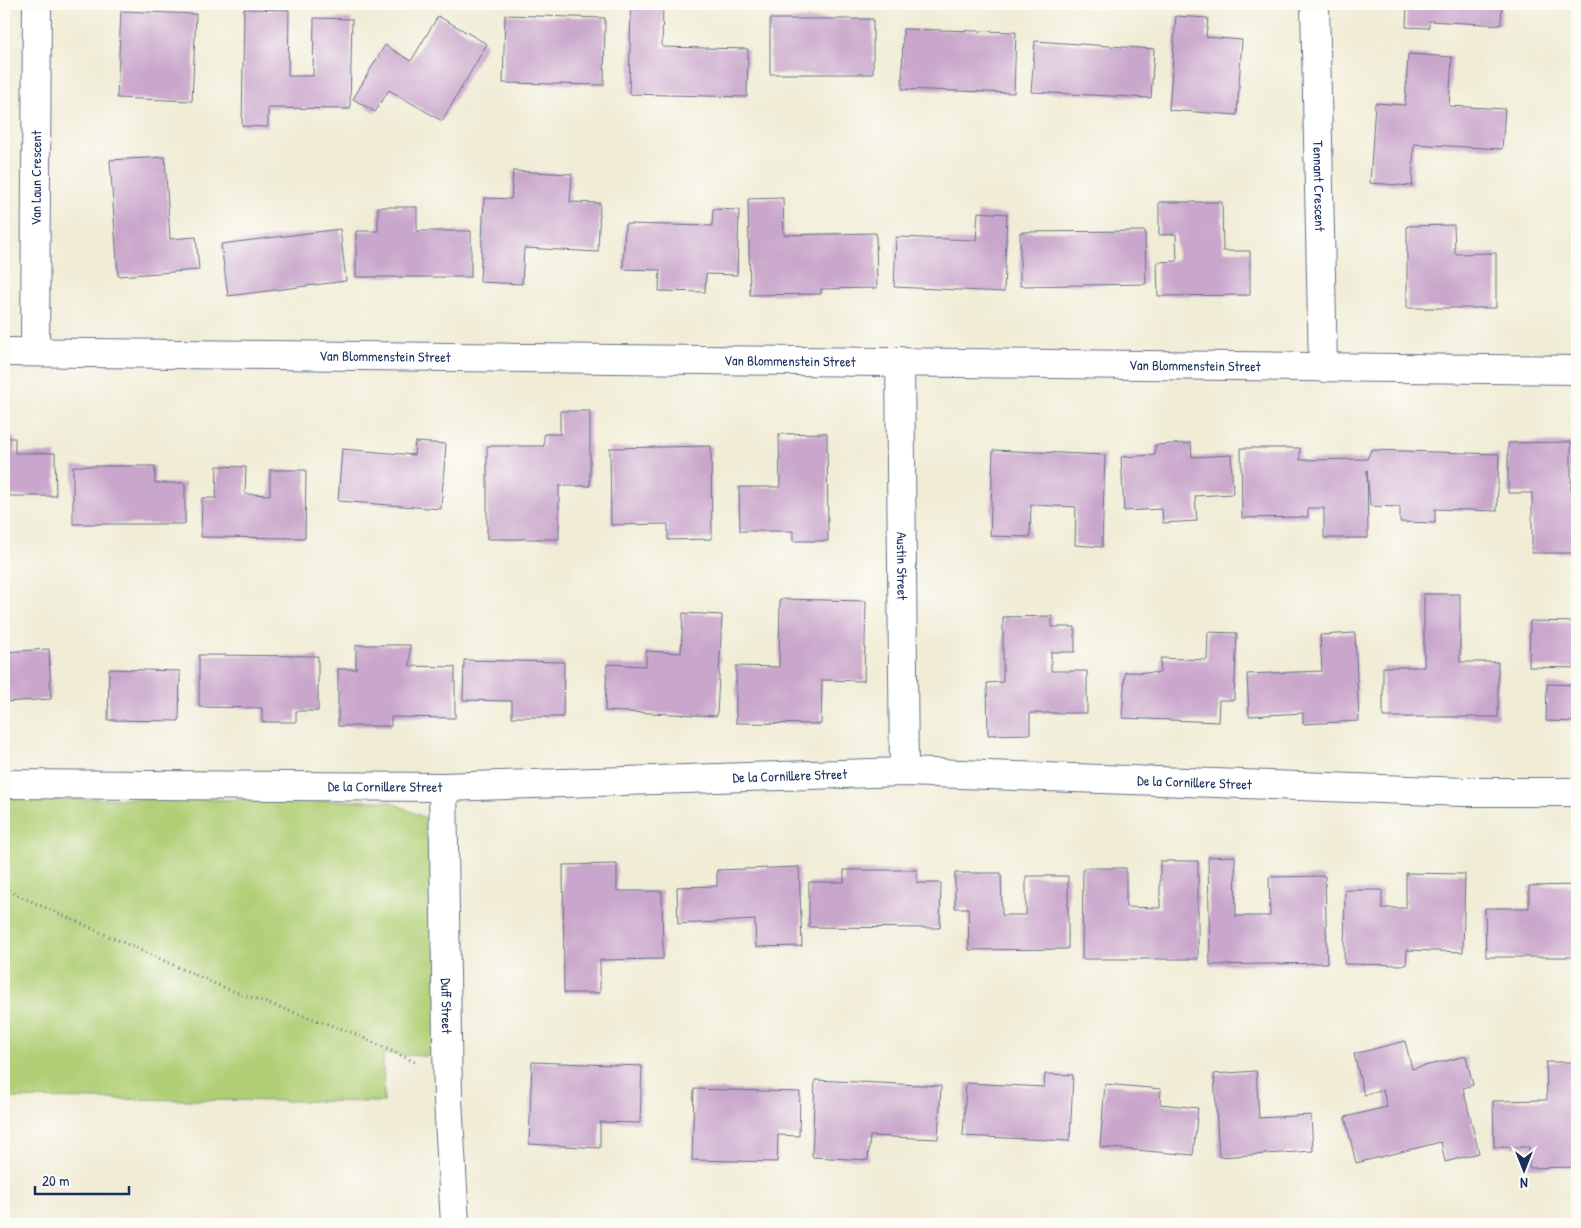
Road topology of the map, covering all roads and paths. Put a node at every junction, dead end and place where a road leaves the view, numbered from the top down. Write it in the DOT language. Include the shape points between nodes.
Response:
graph roads {
  1 [pos="37,4"];
  2 [pos="1315,4"];
  3 [pos="4,352"];
  4 [pos="35,352"];
  5 [pos="900,361"];
  6 [pos="1323,368"];
  7 [pos="1577,370"];
  8 [pos="904,772"];
  9 [pos="4,784"];
  10 [pos="442,787"];
  11 [pos="1577,792"];
  12 [pos="4,889"];
  13 [pos="448,1100"];
  14 [pos="455,1224"];
  1 -- 4 [label="street, Van Laun Crescent"];
  2 -- 6 [label="street, Tennant Crescent"];
  3 -- 4 [label="street, Van Blommenstein Street"];
  4 -- 5 [label="street, Van Blommenstein Street"];
  5 -- 6 [label="street, Van Blommenstein Street"];
  5 -- 8 [label="street, Austin Street"];
  6 -- 7 [label="street, Van Blommenstein Street"];
  8 -- 10 [label="street, De la Cornillere Street"];
  8 -- 11 [label="street, De la Cornillere Street" via="1464,792"];
  9 -- 10 [label="street, De la Cornillere Street"];
  10 -- 13 [label="street, Duff Street"];
  12 -- 13 [label="path" via="227,988 353,1033 434,1071"];
  13 -- 14 [label="street, Duff Street"];
}
